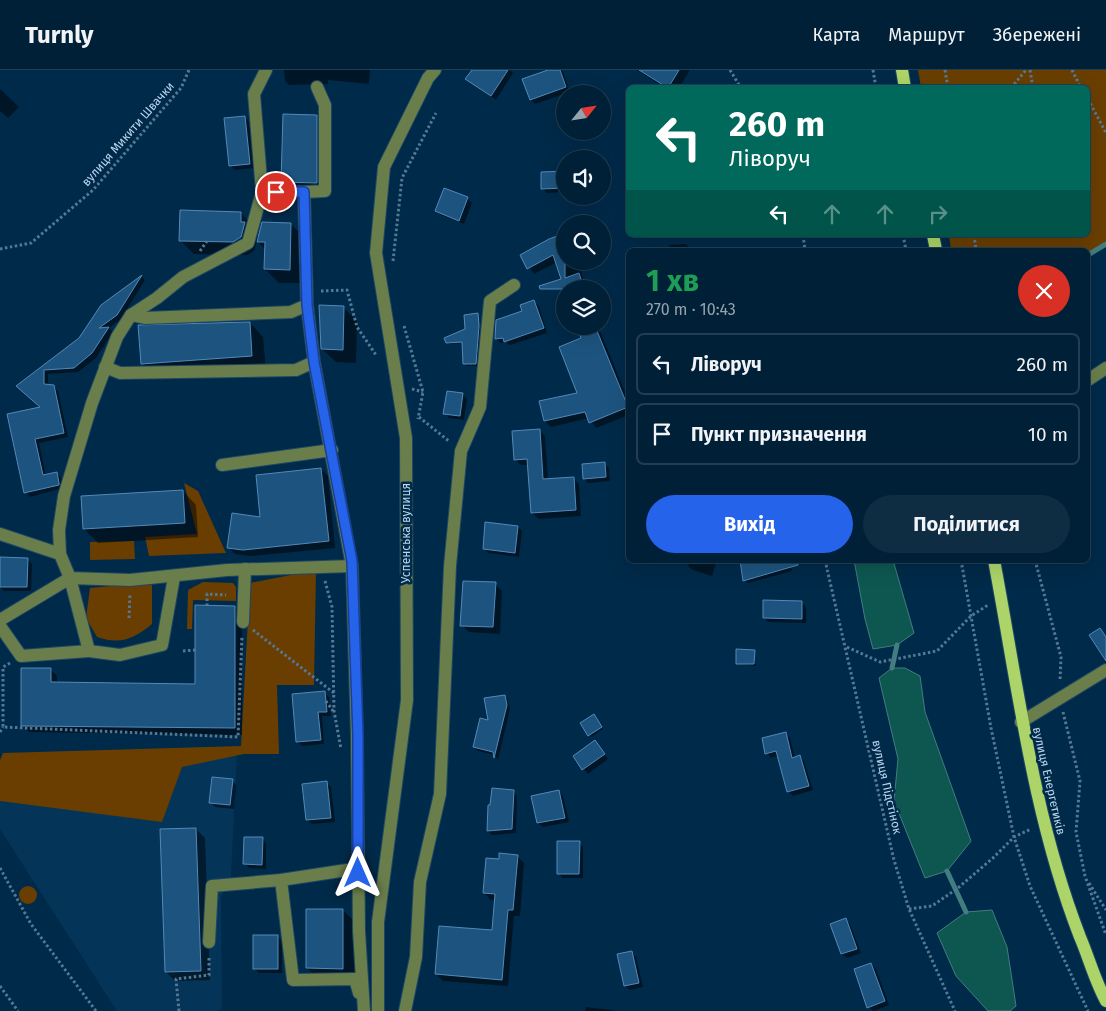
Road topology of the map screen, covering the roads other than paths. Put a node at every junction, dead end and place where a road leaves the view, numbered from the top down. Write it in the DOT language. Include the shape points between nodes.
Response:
graph roads {
  1 [pos="266,70"];
  2 [pos="435,70"];
  3 [pos="902,70"];
  4 [pos="904,85"];
  5 [pos="317,87"];
  6 [pos="262,192"];
  7 [pos="304,192"];
  8 [pos="514,285"];
  9 [pos="307,305"];
  10 [pos="131,314"];
  11 [pos="314,362"];
  12 [pos="105,367"];
  13 [pos="1106,368"];
  14 [pos="1090,379"];
  15 [pos="332,450"];
  16 [pos="222,465"];
  17 [pos="0,534"];
  18 [pos="60,554"];
  19 [pos="995,563"];
  20 [pos="352,566"];
  21 [pos="246,569"];
  22 [pos="174,577"];
  23 [pos="70,578"];
  24 [pos="0,620"];
  25 [pos="243,622"];
  26 [pos="0,626"];
  27 [pos="89,651"];
  28 [pos="1106,670"];
  29 [pos="1021,722"];
  30 [pos="358,873"];
  31 [pos="281,880"];
  32 [pos="209,942"];
  33 [pos="1106,1001"];
  34 [pos="363,1009"];
  35 [pos="378,1011"];
  36 [pos="405,1011"];
  1 -- 6 [label="street" via="254,94"];
  2 -- 35 [label="street, Успенська вулиця" via="384,167 376,253 406,438 407,700 378,922"];
  3 -- 4 [label="main road"];
  5 -- 7 [label="street" via="325,105 325,191"];
  6 -- 7 [label="street"];
  6 -- 10 [label="street" via="248,243 183,277"];
  7 -- 9 [label="street"];
  8 -- 36 [label="street" via="490,301 480,407 461,451 450,566 440,794 420,882 416,957"];
  9 -- 10 [label="street" via="291,312 145,318"];
  9 -- 11 [label="street"];
  10 -- 12 [label="street"];
  11 -- 12 [label="street" via="296,370 120,373"];
  11 -- 15 [label="street"];
  12 -- 18 [label="street" via="64,496 59,530"];
  13 -- 14 [label="street"];
  15 -- 16 [label="street"];
  15 -- 20 [label="street"];
  17 -- 18 [label="street"];
  18 -- 23 [label="street"];
  19 -- 29 [label="main road, вулиця Енергетиків"];
  20 -- 21 [label="street"];
  20 -- 30 [label="street" via="358,736"];
  21 -- 22 [label="street"];
  21 -- 25 [label="street"];
  22 -- 23 [label="street" via="130,580"];
  22 -- 27 [label="street" via="162,645 120,655"];
  23 -- 24 [label="street"];
  23 -- 27 [label="street"];
  26 -- 27 [label="street" via="21,656"];
  28 -- 29 [label="street"];
  29 -- 33 [label="main road, вулиця Енергетиків" via="1062,888"];
  30 -- 31 [label="street" via="347,870"];
  30 -- 34 [label="street"];
  31 -- 32 [label="street" via="212,886"];
  31 -- 34 [label="street" via="293,980 355,979"];
}
